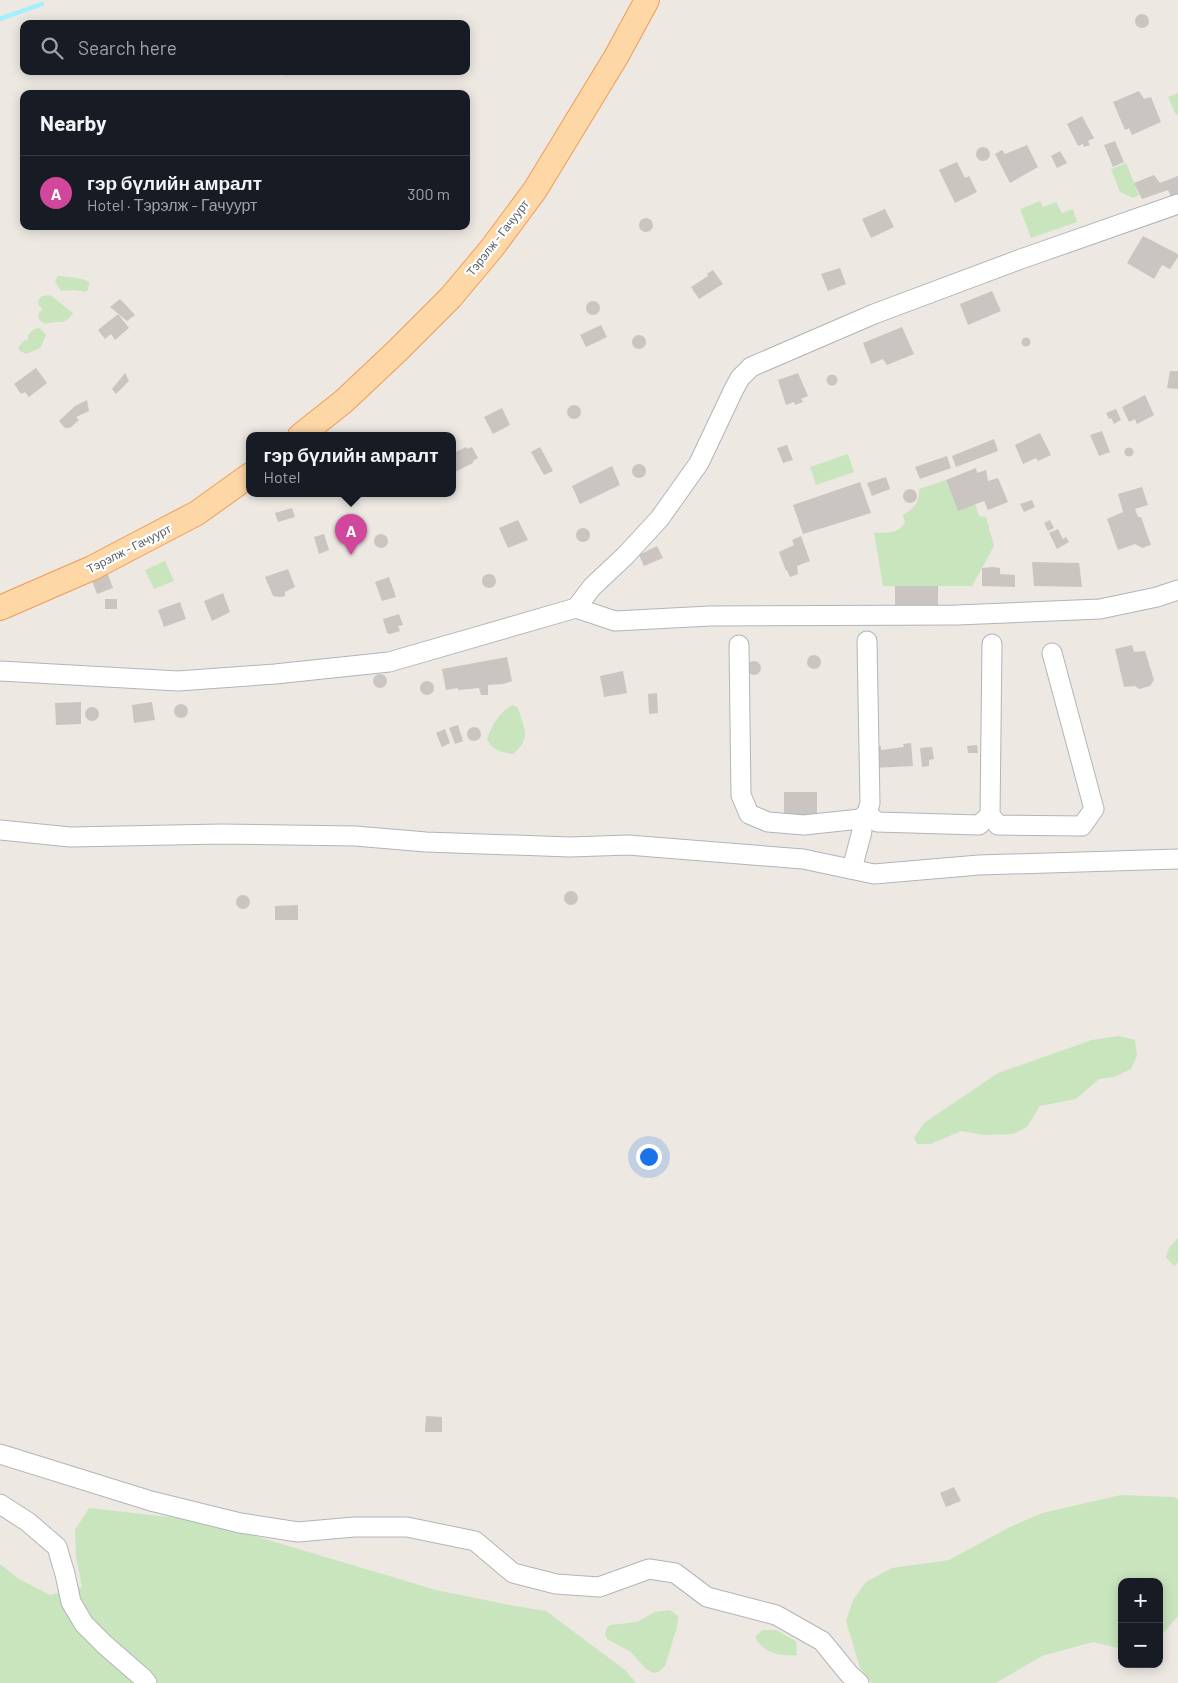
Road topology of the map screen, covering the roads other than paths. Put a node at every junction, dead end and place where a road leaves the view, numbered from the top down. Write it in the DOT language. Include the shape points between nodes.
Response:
graph roads {
  1 [pos="648,0"];
  2 [pos="1178,204"];
  3 [pos="305,432"];
  4 [pos="246,478"];
  5 [pos="1178,590"];
  6 [pos="0,608"];
  7 [pos="576,608"];
  8 [pos="867,641"];
  9 [pos="992,644"];
  10 [pos="739,645"];
  11 [pos="1052,653"];
  12 [pos="0,671"];
  13 [pos="990,815"];
  14 [pos="863,816"];
  15 [pos="0,830"];
  16 [pos="1178,859"];
  17 [pos="852,869"];
  18 [pos="0,1454"];
  19 [pos="0,1504"];
  20 [pos="147,1683"];
  21 [pos="859,1683"];
  1 -- 3 [label="main road, Тэрэлж - Гачуурт" via="535,190 492,248 451,298 344,400"];
  2 -- 7 [label="street" via="874,314 750,367 734,389 699,463 660,518 592,587"];
  4 -- 6 [label="main road, Тэрэлж - Гачуурт" via="197,513 92,568"];
  5 -- 7 [label="street" via="1100,609 957,615 710,616 615,621"];
  7 -- 12 [label="street" via="389,662 178,681"];
  8 -- 14 [label="street" via="870,802"];
  9 -- 13 [label="street"];
  10 -- 14 [label="street" via="741,796 749,814 768,822 804,825"];
  11 -- 13 [label="street" via="1094,809 1082,826 998,825"];
  13 -- 14 [label="street" via="979,825 877,822"];
  14 -- 17 [label="street"];
  15 -- 17 [label="street" via="70,837 222,834 354,836 570,847 628,844 803,859"];
  16 -- 17 [label="street" via="979,865 874,874"];
  18 -- 21 [label="street" via="151,1501 240,1523 298,1532 408,1527 475,1541 513,1573 556,1584 599,1587 649,1569 675,1573 707,1597 776,1615 822,1641"];
  19 -- 20 [label="street" via="57,1547 71,1602 84,1624"];
}
